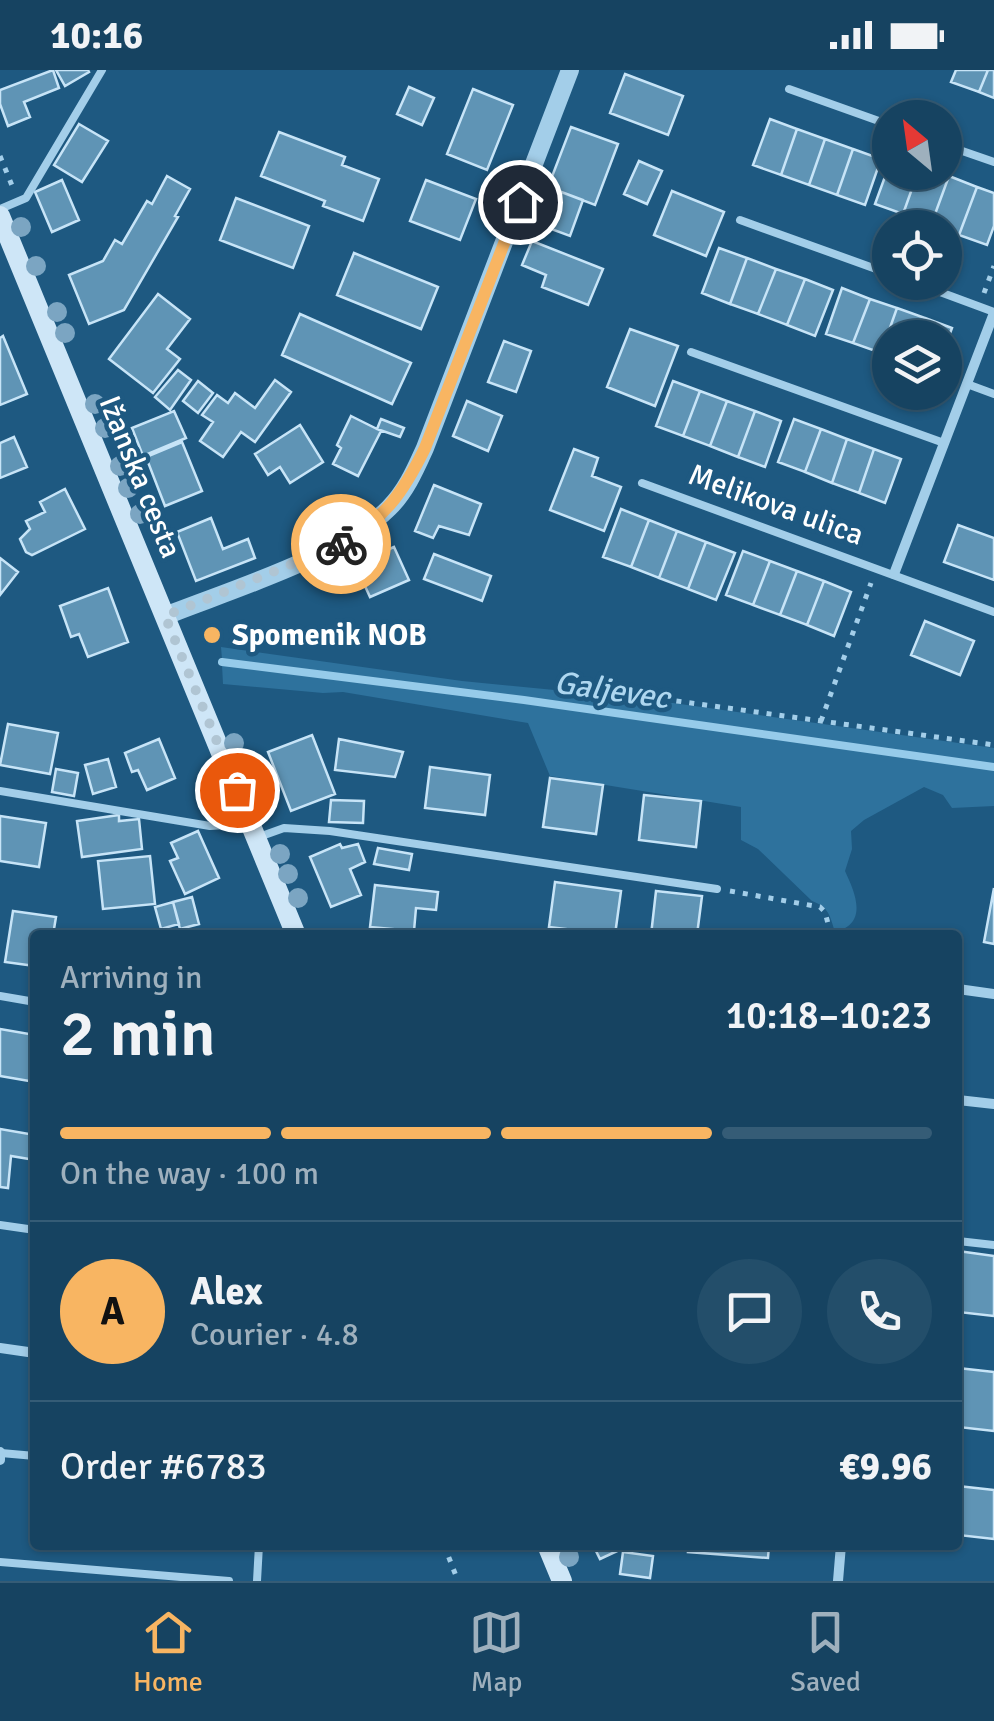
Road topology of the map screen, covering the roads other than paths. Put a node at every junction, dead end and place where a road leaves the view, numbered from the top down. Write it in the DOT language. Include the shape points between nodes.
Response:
graph roads {
  1 [pos="102,70"];
  2 [pos="570,70"];
  3 [pos="789,89"];
  4 [pos="872,119"];
  5 [pos="962,151"];
  6 [pos="994,162"];
  7 [pos="0,208"];
  8 [pos="0,216"];
  9 [pos="740,220"];
  10 [pos="872,268"];
  11 [pos="962,300"];
  12 [pos="994,312"];
  13 [pos="691,352"];
  14 [pos="967,384"];
  15 [pos="994,394"];
  16 [pos="944,443"];
  17 [pos="642,484"];
  18 [pos="894,574"];
  19 [pos="994,612"];
  20 [pos="165,616"];
  21 [pos="0,790"];
  22 [pos="247,815"];
  23 [pos="256,838"];
  24 [pos="717,889"];
  25 [pos="294,930"];
  26 [pos="962,990"];
  27 [pos="994,994"];
  28 [pos="0,996"];
  29 [pos="30,1001"];
  30 [pos="962,1100"];
  31 [pos="994,1104"];
  32 [pos="0,1225"];
  33 [pos="30,1229"];
  34 [pos="962,1241"];
  35 [pos="994,1245"];
  36 [pos="0,1348"];
  37 [pos="30,1353"];
  38 [pos="0,1455"];
  39 [pos="30,1456"];
  40 [pos="259,1550"];
  41 [pos="550,1550"];
  42 [pos="841,1550"];
  43 [pos="0,1562"];
  44 [pos="228,1581"];
  45 [pos="257,1581"];
  46 [pos="562,1581"];
  47 [pos="838,1581"];
  1 -- 7 [label="lane" via="26,198"];
  2 -- 20 [label="street" via="406,486 382,515 345,542"];
  3 -- 4 [label="lane"];
  5 -- 6 [label="lane"];
  8 -- 20 [label="main road, Ižanska cesta"];
  9 -- 10 [label="lane"];
  11 -- 12 [label="lane, Melikova ulica"];
  12 -- 14 [label="street, Melikova ulica"];
  13 -- 16 [label="lane"];
  14 -- 15 [label="lane"];
  14 -- 16 [label="street, Melikova ulica"];
  16 -- 18 [label="street, Melikova ulica"];
  17 -- 18 [label="lane, Melikova ulica"];
  18 -- 19 [label="lane, Melikova ulica"];
  20 -- 22 [label="main road, Ižanska cesta"];
  21 -- 22 [label="lane" via="210,826"];
  22 -- 23 [label="main road, Ižanska cesta"];
  23 -- 24 [label="lane" via="284,828 330,831"];
  23 -- 25 [label="main road, Ižanska cesta"];
  26 -- 27 [label="street"];
  28 -- 29 [label="lane"];
  30 -- 31 [label="street"];
  32 -- 33 [label="lane"];
  34 -- 35 [label="lane"];
  36 -- 37 [label="street"];
  38 -- 39 [label="lane"];
  40 -- 45 [label="lane"];
  41 -- 46 [label="main road"];
  42 -- 47 [label="street"];
  43 -- 44 [label="lane"];
}
